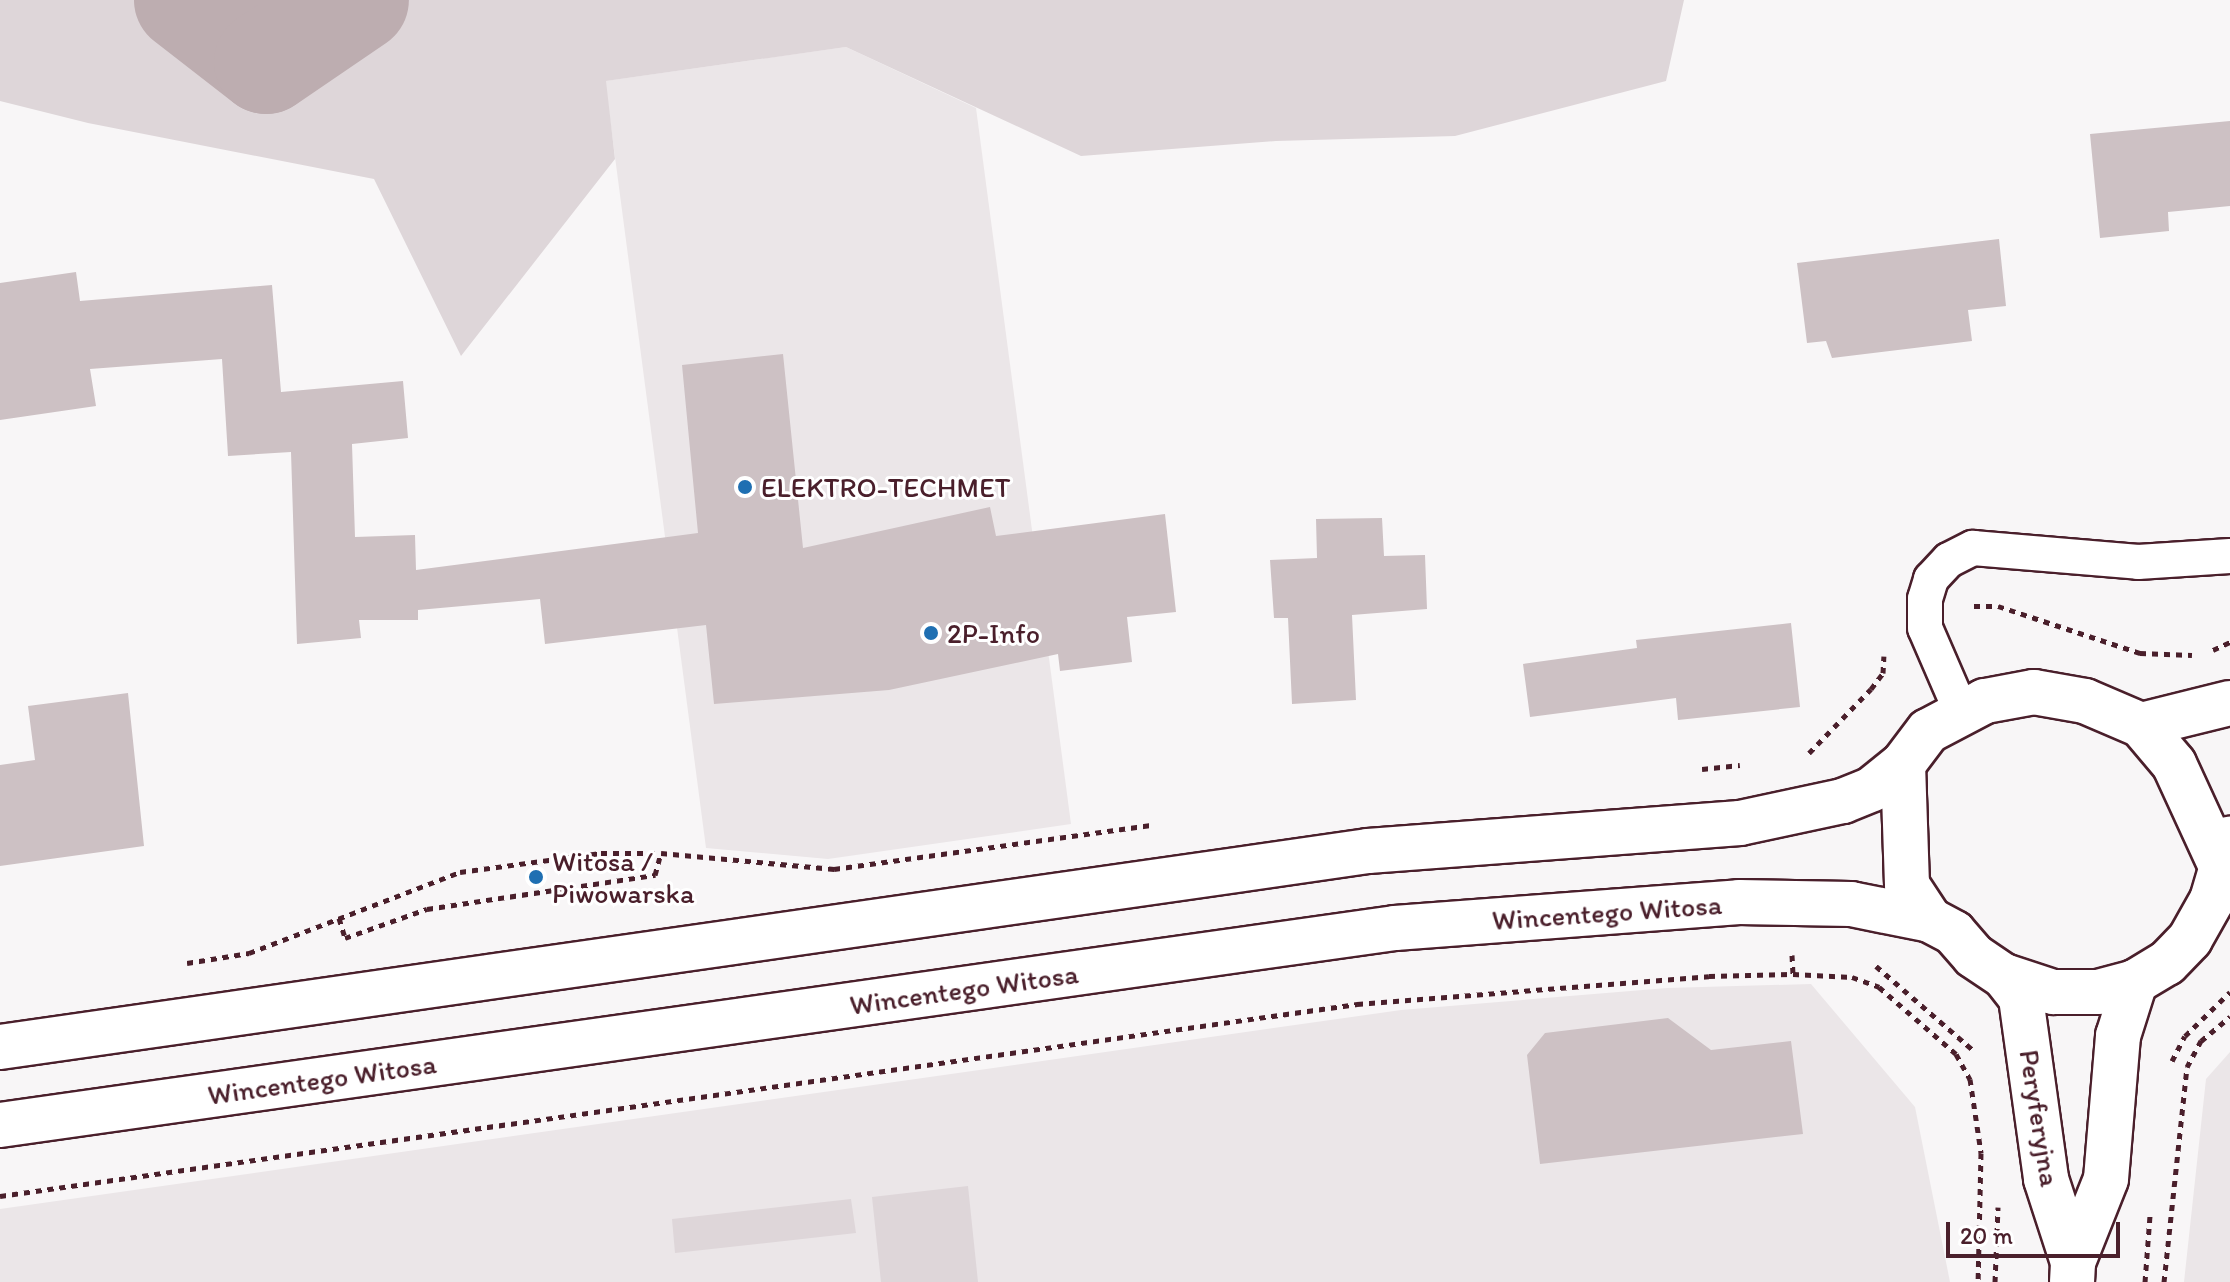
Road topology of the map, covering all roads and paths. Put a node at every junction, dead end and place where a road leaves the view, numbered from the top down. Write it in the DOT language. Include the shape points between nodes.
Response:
graph roads {
  1 [pos="2230,556"];
  2 [pos="2230,703"];
  3 [pos="1961,711"];
  4 [pos="2141,725"];
  5 [pos="1903,764"];
  6 [pos="2225,852"];
  7 [pos="339,918"];
  8 [pos="1930,920"];
  9 [pos="1808,955"];
  10 [pos="1778,956"];
  11 [pos="1872,964"];
  12 [pos="173,965"];
  13 [pos="2004,976"];
  14 [pos="2135,982"];
  15 [pos="2230,992"];
  16 [pos="2230,1017"];
  17 [pos="0,1047"];
  18 [pos="1978,1058"];
  19 [pos="2168,1070"];
  20 [pos="0,1125"];
  21 [pos="0,1196"];
  22 [pos="2073,1272"];
  23 [pos="1978,1282"];
  24 [pos="2164,1282"];
  1 -- 3 [label="lane" via="2138,562 1986,548 1949,560 1931,579 1925,628"];
  2 -- 4 [label="main road"];
  3 -- 4 [label="main road" via="2006,694 2034,692 2075,698"];
  3 -- 5 [label="main road" via="1928,731"];
  4 -- 6 [label="main road" via="2174,764"];
  5 -- 8 [label="main road" via="1907,885"];
  5 -- 17 [label="main road" via="1872,789 1843,801 1740,823 1368,851"];
  6 -- 14 [label="main road" via="2212,900 2190,939 2167,963"];
  7 -- 7 [label="path" via="345,938 427,909 655,875 661,853 601,853 460,872"];
  7 -- 12 [label="path" via="249,953"];
  8 -- 13 [label="main road" via="1954,933 1974,956"];
  8 -- 20 [label="main road, Wincentego Witosa" via="1851,904 1739,902 1395,928"];
  9 -- 10 [label="path"];
  11 -- 18 [label="path" via="1892,975"];
  13 -- 14 [label="main road" via="2053,992 2098,992"];
  13 -- 22 [label="main road, Peryferyjna" via="2021,998 2046,1179"];
  14 -- 22 [label="main road, Peryferyjna" via="2118,1036 2106,1179"];
  15 -- 19 [label="path" via="2185,1036"];
  16 -- 24 [label="path" via="2201,1041 2187,1067"];
  21 -- 23 [label="path" via="1357,1004 1709,976 1808,975 1852,977 1879,987 1956,1054 1970,1079 1981,1153"];
}
